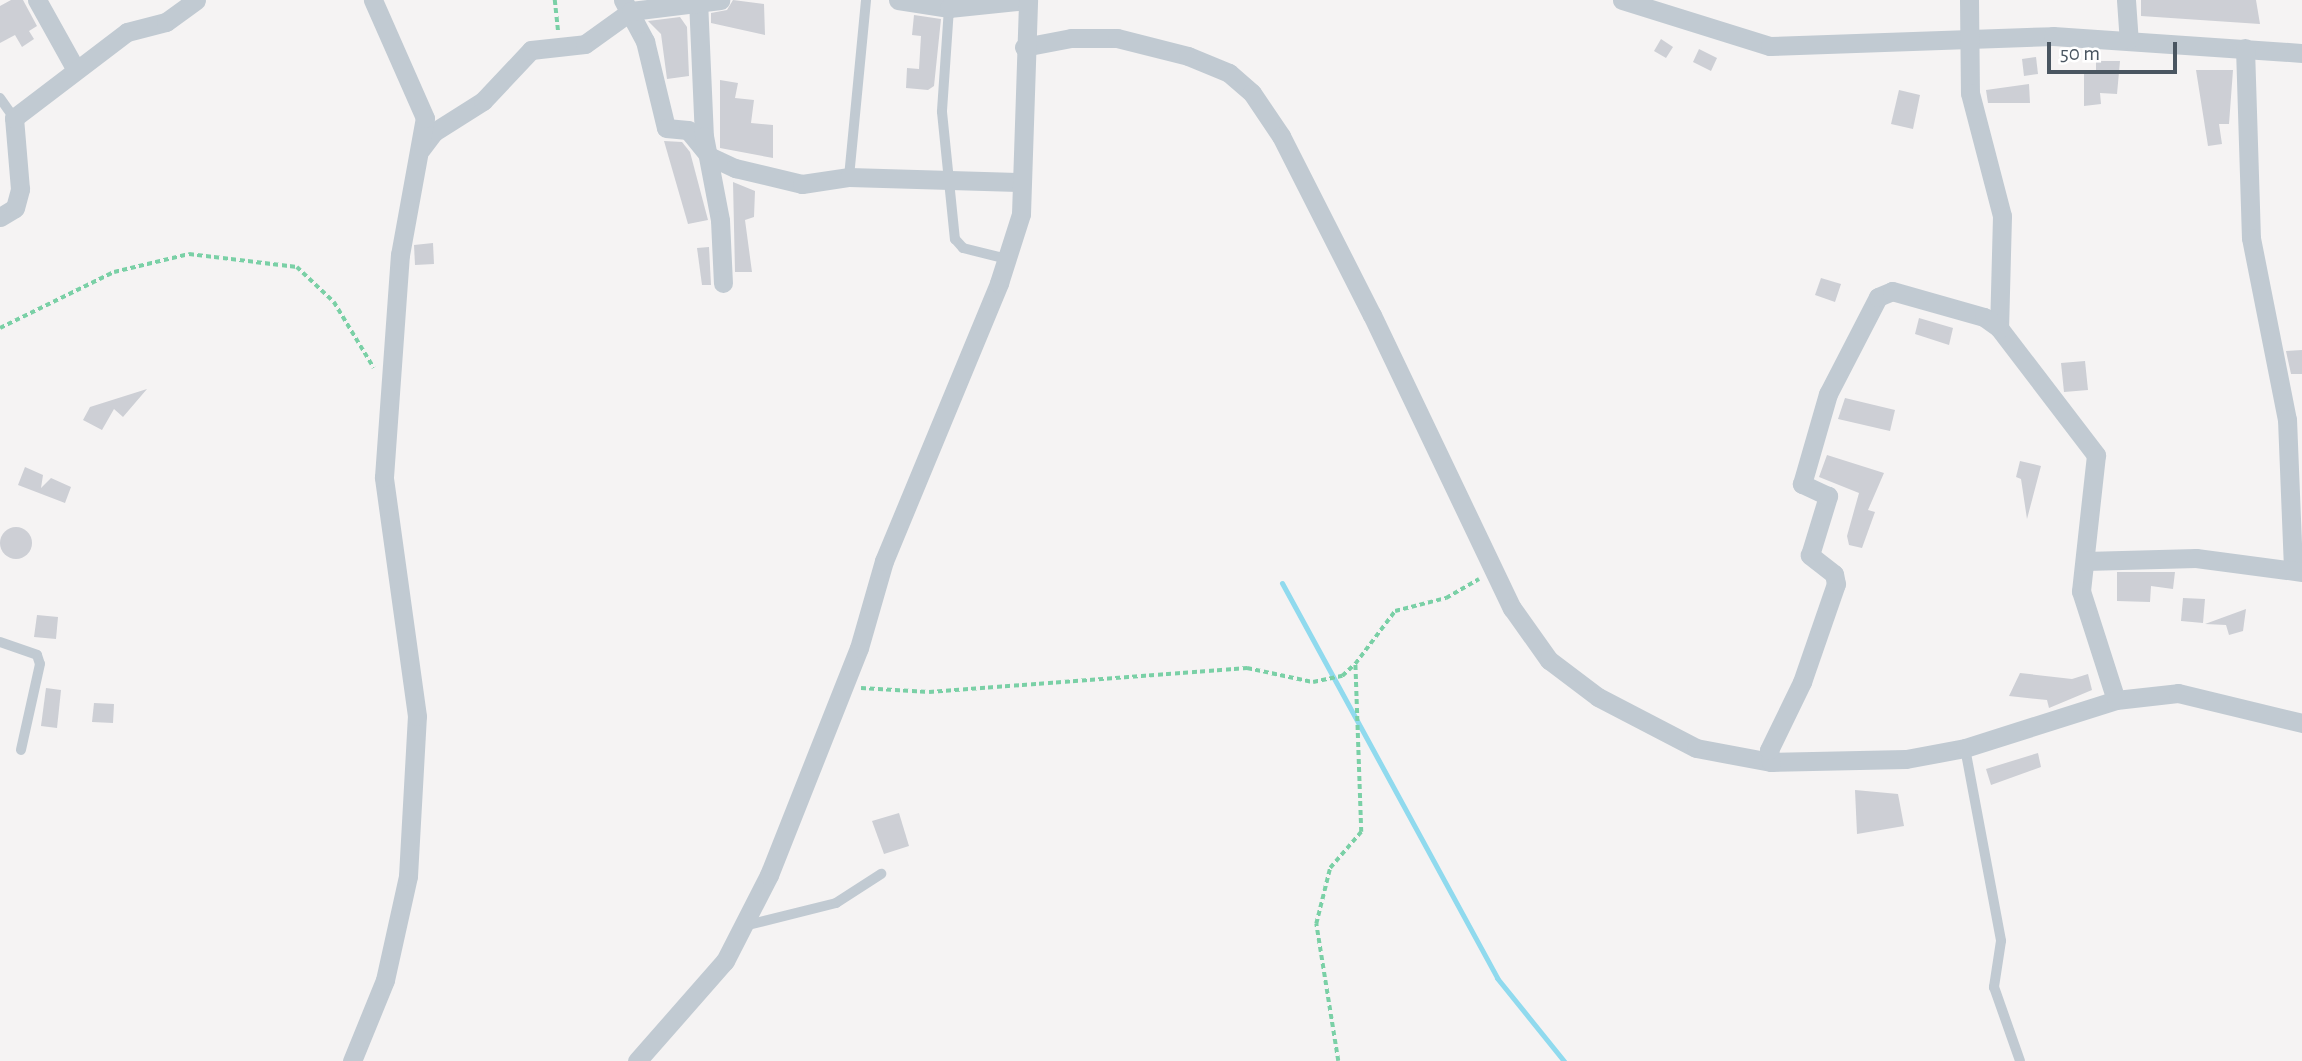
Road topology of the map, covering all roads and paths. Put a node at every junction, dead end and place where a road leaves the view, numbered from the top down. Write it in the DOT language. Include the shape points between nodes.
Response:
graph roads {
  1 [pos="37,0"];
  2 [pos="195,0"];
  3 [pos="373,0"];
  4 [pos="555,0"];
  5 [pos="720,0"];
  6 [pos="866,0"];
  7 [pos="898,0"];
  8 [pos="1028,0"];
  9 [pos="1622,0"];
  10 [pos="1969,0"];
  11 [pos="2126,0"];
  12 [pos="698,2"];
  13 [pos="627,6"];
  14 [pos="948,8"];
  15 [pos="1971,38"];
  16 [pos="2129,39"];
  17 [pos="563,46"];
  18 [pos="1024,47"];
  19 [pos="2245,48"];
  20 [pos="2302,53"];
  21 [pos="76,70"];
  22 [pos="0,98"];
  23 [pos="14,118"];
  24 [pos="420,150"];
  25 [pos="709,156"];
  26 [pos="849,177"];
  27 [pos="951,178"];
  28 [pos="1021,182"];
  29 [pos="0,217"];
  30 [pos="1006,259"];
  31 [pos="723,283"];
  32 [pos="0,328"];
  33 [pos="1999,328"];
  34 [pos="390,378"];
  35 [pos="2294,418"];
  36 [pos="2085,561"];
  37 [pos="1494,571"];
  38 [pos="2298,571"];
  39 [pos="0,642"];
  40 [pos="1355,664"];
  41 [pos="842,692"];
  42 [pos="2116,700"];
  43 [pos="2302,723"];
  44 [pos="1965,748"];
  45 [pos="21,750"];
  46 [pos="1771,762"];
  47 [pos="881,874"];
  48 [pos="744,926"];
  49 [pos="352,1061"];
  50 [pos="637,1061"];
  51 [pos="1338,1061"];
  52 [pos="2020,1061"];
  1 -- 21 [label="street"];
  2 -- 21 [label="street" via="166,22 127,32"];
  3 -- 24 [label="street" via="425,118"];
  4 -- 17 [label="path"];
  5 -- 12 [label="street"];
  6 -- 26 [label="lane"];
  7 -- 14 [label="street"];
  8 -- 14 [label="street"];
  8 -- 18 [label="street"];
  9 -- 15 [label="street" via="1770,46"];
  10 -- 15 [label="street"];
  11 -- 16 [label="street"];
  12 -- 13 [label="street"];
  12 -- 25 [label="street"];
  13 -- 17 [label="street" via="594,40"];
  13 -- 25 [label="street" via="666,128 688,130"];
  14 -- 27 [label="lane" via="942,112"];
  15 -- 16 [label="street"];
  15 -- 33 [label="street" via="1977,138 2002,216"];
  16 -- 19 [label="street"];
  17 -- 24 [label="street" via="531,50 483,101 434,132"];
  18 -- 28 [label="street"];
  18 -- 37 [label="street" via="1117,38 1188,56 1229,73 1252,93 1281,136 1372,315"];
  19 -- 20 [label="street"];
  19 -- 35 [label="street" via="2251,238"];
  21 -- 23 [label="street"];
  22 -- 23 [label="lane"];
  23 -- 29 [label="street" via="20,190 15,208"];
  24 -- 34 [label="street" via="400,255"];
  25 -- 26 [label="street" via="802,184"];
  25 -- 31 [label="street"];
  26 -- 27 [label="street"];
  27 -- 28 [label="street"];
  27 -- 30 [label="lane" via="955,239 963,248"];
  28 -- 30 [label="street" via="1021,214"];
  30 -- 41 [label="street" via="884,561"];
  32 -- 34 [label="path" via="114,272 189,254 297,267 334,302 372,365"];
  33 -- 36 [label="street" via="2096,455"];
  33 -- 46 [label="street" via="1984,317 1892,291 1878,297 1828,394 1801,484 1828,496 1810,555 1834,574 1836,584 1802,682 1769,750"];
  34 -- 49 [label="street" via="384,477 406,613 416,729 408,876 385,980"];
  35 -- 38 [label="street"];
  36 -- 38 [label="street" via="2196,558"];
  36 -- 42 [label="street" via="2083,603"];
  37 -- 40 [label="path" via="1446,597 1395,611"];
  37 -- 46 [label="street" via="1519,619 1574,683 1696,748"];
  39 -- 45 [label="lane" via="37,655 40,664"];
  40 -- 41 [label="path" via="1342,676 1313,682 1279,670 1237,668 1047,685"];
  40 -- 51 [label="path" via="1360,832 1331,868 1316,924"];
  41 -- 48 [label="street"];
  42 -- 43 [label="street" via="2178,693"];
  42 -- 44 [label="street"];
  44 -- 46 [label="street" via="1842,765"];
  44 -- 52 [label="lane" via="2001,941 1994,987"];
  47 -- 48 [label="lane" via="836,903"];
  48 -- 50 [label="street" via="709,982"];
}
